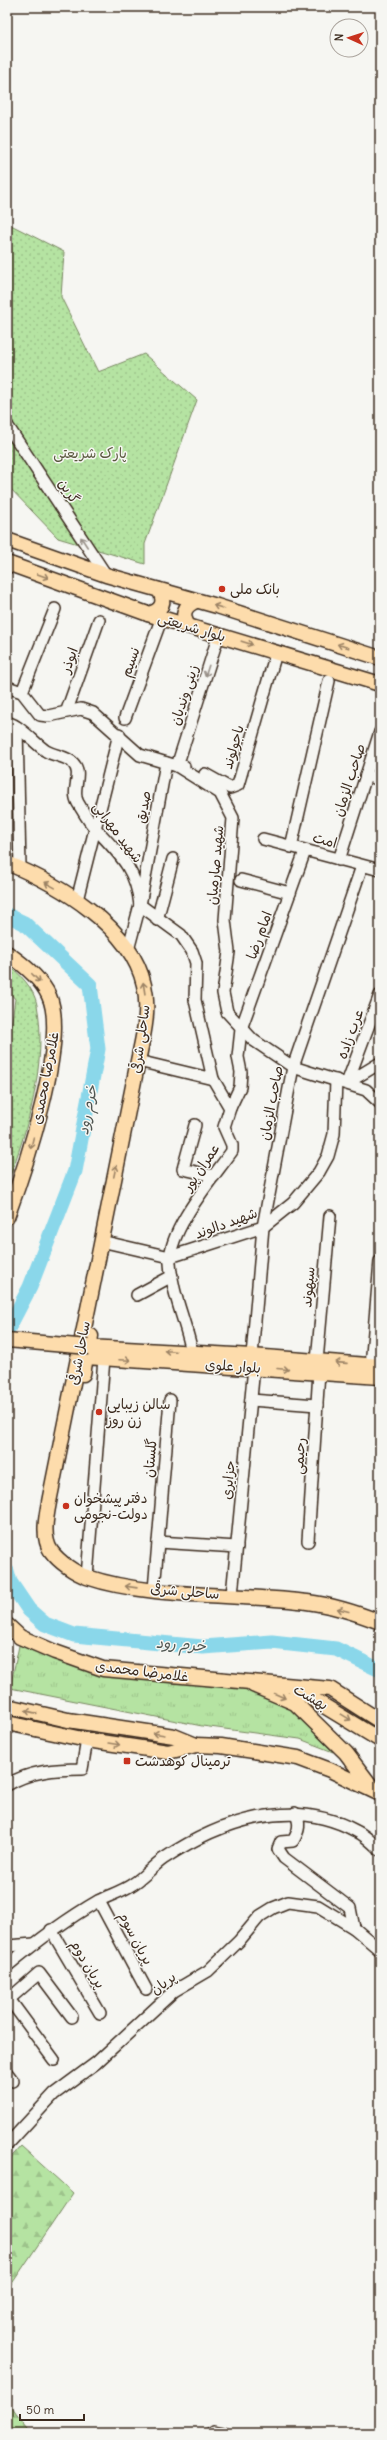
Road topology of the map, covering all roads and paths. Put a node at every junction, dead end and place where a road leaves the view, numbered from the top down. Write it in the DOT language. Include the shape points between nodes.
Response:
graph roads {
  1 [pos="7,425"];
  2 [pos="7,540"];
  3 [pos="8,565"];
  4 [pos="106,575"];
  5 [pos="159,590"];
  6 [pos="196,600"];
  7 [pos="55,609"];
  8 [pos="148,614"];
  9 [pos="162,617"];
  10 [pos="99,620"];
  11 [pos="188,626"];
  12 [pos="219,634"];
  13 [pos="276,653"];
  14 [pos="380,658"];
  15 [pos="329,681"];
  16 [pos="380,684"];
  17 [pos="7,687"];
  18 [pos="22,692"];
  19 [pos="66,710"];
  20 [pos="125,718"];
  21 [pos="12,724"];
  22 [pos="380,732"];
  23 [pos="119,734"];
  24 [pos="172,764"];
  25 [pos="366,775"];
  26 [pos="380,780"];
  27 [pos="94,828"];
  28 [pos="263,839"];
  29 [pos="291,847"];
  30 [pos="305,850"];
  31 [pos="173,859"];
  32 [pos="339,860"];
  33 [pos="13,866"];
  34 [pos="362,866"];
  35 [pos="380,870"];
  36 [pos="241,880"];
  37 [pos="290,893"];
  38 [pos="77,900"];
  39 [pos="140,905"];
  40 [pos="157,920"];
  41 [pos="128,950"];
  42 [pos="7,953"];
  43 [pos="380,995"];
  44 [pos="241,1029"];
  45 [pos="138,1061"];
  46 [pos="380,1063"];
  47 [pos="293,1066"];
  48 [pos="214,1079"];
  49 [pos="336,1080"];
  50 [pos="347,1083"];
  51 [pos="380,1103"];
  52 [pos="230,1108"];
  53 [pos="195,1125"];
  54 [pos="214,1176"];
  55 [pos="107,1209"];
  56 [pos="330,1216"];
  57 [pos="7,1217"];
  58 [pos="263,1227"];
  59 [pos="105,1242"];
  60 [pos="170,1257"];
  61 [pos="380,1261"];
  62 [pos="172,1276"];
  63 [pos="379,1289"];
  64 [pos="137,1295"];
  65 [pos="7,1340"];
  66 [pos="7,1350"];
  67 [pos="88,1352"];
  68 [pos="192,1352"];
  69 [pos="104,1358"];
  70 [pos="253,1362"];
  71 [pos="376,1366"];
  72 [pos="318,1367"];
  73 [pos="380,1377"];
  74 [pos="170,1400"];
  75 [pos="251,1400"];
  76 [pos="317,1405"];
  77 [pos="50,1497"];
  78 [pos="308,1541"];
  79 [pos="158,1542"];
  80 [pos="237,1547"];
  81 [pos="86,1577"];
  82 [pos="154,1590"];
  83 [pos="232,1595"];
  84 [pos="380,1622"];
  85 [pos="7,1625"];
  86 [pos="244,1680"];
  87 [pos="288,1684"];
  88 [pos="7,1706"];
  89 [pos="68,1720"];
  90 [pos="380,1721"];
  91 [pos="7,1723"];
  92 [pos="65,1736"];
  93 [pos="88,1740"];
  94 [pos="380,1740"];
  95 [pos="196,1746"];
  96 [pos="346,1753"];
  97 [pos="330,1770"];
  98 [pos="7,1785"];
  99 [pos="379,1795"];
  100 [pos="295,1813"];
  101 [pos="380,1850"];
  102 [pos="99,1901"];
  103 [pos="354,1928"];
  104 [pos="51,1930"];
  105 [pos="34,1944"];
  106 [pos="7,1946"];
  107 [pos="380,1950"];
  108 [pos="7,1966"];
  109 [pos="146,1989"];
  110 [pos="8,2000"];
  111 [pos="100,2013"];
  112 [pos="72,2017"];
  113 [pos="54,2060"];
  114 [pos="7,2145"];
  115 [pos="211,2433"];
  116 [pos="224,2433"];
  4 -- 1 [label="street, گرین, one-way"];
  2 -- 4 [label="main road, بلوار شریعتی"];
  3 -- 8 [label="main road, بلوار شریعتی, one-way"];
  4 -- 5 [label="main road, بلوار شریعتی"];
  5 -- 6 [label="main road, بلوار شریعتی"];
  5 -- 8 [label="main road" via="163,597 162,606 156,612"];
  6 -- 11 [label="main road" via="188,604 184,610 184,619"];
  14 -- 6 [label="main road, بلوار شریعتی, one-way"];
  7 -- 18 [label="street"];
  8 -- 9 [label="main road, بلوار شریعتی"];
  9 -- 11 [label="main road, بلوار شریعتی"];
  9 -- 20 [label="street, نسیم"];
  10 -- 19 [label="street, ابوذر"];
  11 -- 12 [label="main road, بلوار شریعتی"];
  12 -- 13 [label="main road, بلوار شریعتی, one-way"];
  12 -- 24 [label="street, زینی وندیان, one-way"];
  13 -- 16 [label="main road, بلوار شریعتی"];
  13 -- 24 [label="street, باجولوند" via="238,785 230,788 188,766"];
  15 -- 29 [label="street"];
  17 -- 18 [label="street"];
  18 -- 19 [label="street, شهید صارمیان" via="40,714 48,716"];
  19 -- 23 [label="street, شهید صارمیان" via="81,709 93,713"];
  21 -- 27 [label="street, شهید مهرابی" via="47,751 72,761 76,766 78,771 75,797"];
  21 -- 33 [label="street"];
  22 -- 25 [label="street, صاحب الزمان"];
  23 -- 24 [label="street, شهید صارمیان" via="140,755"];
  23 -- 27 [label="street"];
  24 -- 39 [label="street, صدیق"];
  24 -- 44 [label="street, شهید صارمیان" via="220,793 233,818 225,920 229,962 223,993 227,1012"];
  25 -- 26 [label="street"];
  25 -- 32 [label="street, صاحب الزمان"];
  27 -- 38 [label="street"];
  27 -- 39 [label="street, شهید مهرابی" via="116,849 127,866 138,891"];
  28 -- 29 [label="street, امت"];
  29 -- 30 [label="street, امت"];
  30 -- 32 [label="street, امت"];
  30 -- 37 [label="street, امام رضا"];
  31 -- 40 [label="street"];
  32 -- 34 [label="street, امت"];
  38 -- 33 [label="main road, ساحلی شرقی, one-way"];
  34 -- 35 [label="street, امت"];
  34 -- 47 [label="street, صاحب الزمان"];
  36 -- 37 [label="street"];
  37 -- 44 [label="street, امام رضا"];
  38 -- 41 [label="main road, ساحلی شرقی" via="96,915"];
  39 -- 40 [label="street"];
  39 -- 41 [label="street, صدیق"];
  40 -- 48 [label="street" via="180,935 192,951 196,963 195,1000"];
  45 -- 41 [label="main road, ساحلی شرقی, one-way" via="145,1026 144,986"];
  42 -- 57 [label="main road, غلامرضا محمدی, one-way" via="39,980 50,997 55,1022 46,1085 29,1154"];
  43 -- 50 [label="street, عرب زاده"];
  44 -- 47 [label="street, شهید صارمیان" via="253,1040"];
  44 -- 52 [label="street, امام رضا" via="238,1058 241,1072 240,1087"];
  45 -- 48 [label="street"];
  55 -- 45 [label="main road, ساحلی شرقی, one-way"];
  46 -- 50 [label="street"];
  47 -- 49 [label="street, شهید صارمیان" via="320,1077"];
  47 -- 58 [label="street, صاحب الزمان"];
  48 -- 52 [label="street"];
  49 -- 50 [label="street, شهید صارمیان"];
  49 -- 58 [label="street, شهید دالوند" via="334,1134 328,1156 319,1172 293,1203"];
  50 -- 51 [label="street, شهید صارمیان" via="366,1090"];
  52 -- 54 [label="street, عمران پور" via="224,1127 232,1151"];
  53 -- 54 [label="street" via="183,1169"];
  54 -- 60 [label="street, عمران پور" via="190,1208"];
  55 -- 59 [label="main road, ساحل شرقی"];
  56 -- 72 [label="street, سپهوند"];
  58 -- 60 [label="street, شهید دالوند"];
  58 -- 70 [label="street, صاحب الزمان"];
  59 -- 60 [label="street"];
  59 -- 67 [label="main road"];
  59 -- 77 [label="main road, ساحل شرقی"];
  60 -- 62 [label="street, عمران پور"];
  61 -- 63 [label="street"];
  62 -- 64 [label="street"];
  62 -- 68 [label="street, عمران پور"];
  63 -- 71 [label="street"];
  65 -- 67 [label="main road, bridge"];
  66 -- 67 [label="main road"];
  68 -- 67 [label="main road, بلوار علوی, one-way"];
  67 -- 69 [label="main road, بلوار علوی"];
  67 -- 77 [label="main road" via="64,1463"];
  68 -- 70 [label="main road, بلوار علوی"];
  69 -- 70 [label="main road, بلوار علوی, one-way"];
  69 -- 81 [label="street"];
  70 -- 72 [label="main road, بلوار علوی"];
  70 -- 75 [label="street, جزایری"];
  71 -- 72 [label="main road, بلوار علوی, one-way"];
  72 -- 73 [label="main road, بلوار علوی"];
  72 -- 76 [label="street, رحیمی"];
  74 -- 79 [label="street, گلستان"];
  75 -- 76 [label="street"];
  75 -- 80 [label="street, جزایری"];
  76 -- 78 [label="street, رحیمی"];
  77 -- 81 [label="main road, ساحلی شرقی" via="46,1525 47,1543 60,1560"];
  79 -- 80 [label="street"];
  79 -- 82 [label="street, گلستان"];
  80 -- 83 [label="street, جزایری"];
  82 -- 81 [label="main road, ساحلی شرقی, one-way"];
  82 -- 83 [label="main road, ساحلی شرقی"];
  84 -- 83 [label="main road, ساحلی شرقی, one-way" via="309,1602"];
  85 -- 86 [label="main road, غلامرضا محمدی" via="20,1637 103,1669"];
  86 -- 87 [label="main road, غلامرضا محمدی"];
  86 -- 96 [label="main road, one-way" via="295,1703"];
  87 -- 90 [label="main road, بهشت" via="330,1689"];
  87 -- 94 [label="main road, بهشت, one-way"];
  89 -- 88 [label="main road, one-way"];
  89 -- 92 [label="main road"];
  95 -- 89 [label="main road, one-way" via="174,1736"];
  91 -- 92 [label="main road"];
  92 -- 93 [label="main road"];
  93 -- 95 [label="main road, one-way" via="168,1752"];
  93 -- 98 [label="street" via="82,1769 52,1769 15,1780"];
  95 -- 97 [label="main road" via="221,1746 298,1758"];
  96 -- 97 [label="main road" via="348,1758 344,1767 340,1770"];
  96 -- 99 [label="main road"];
  97 -- 99 [label="main road"];
  100 -- 101 [label="street" via="320,1817 357,1831"];
  100 -- 102 [label="street" via="260,1816 198,1837 162,1860 134,1884"];
  100 -- 103 [label="street" via="299,1820 299,1832 293,1841 281,1842 278,1849 284,1858 350,1908"];
  102 -- 104 [label="street"];
  102 -- 109 [label="street, پریان سوم"];
  103 -- 107 [label="street, پریان"];
  103 -- 114 [label="street, پریان" via="318,1906 288,1902 260,1916 208,1971 174,1991 96,2063 54,2094"];
  104 -- 105 [label="street"];
  104 -- 111 [label="street, پریان دوم"];
  105 -- 106 [label="street"];
  105 -- 108 [label="street"];
  110 -- 112 [label="street" via="39,1973"];
  110 -- 113 [label="street"];
  115 -- 116 [label="street"];
}
